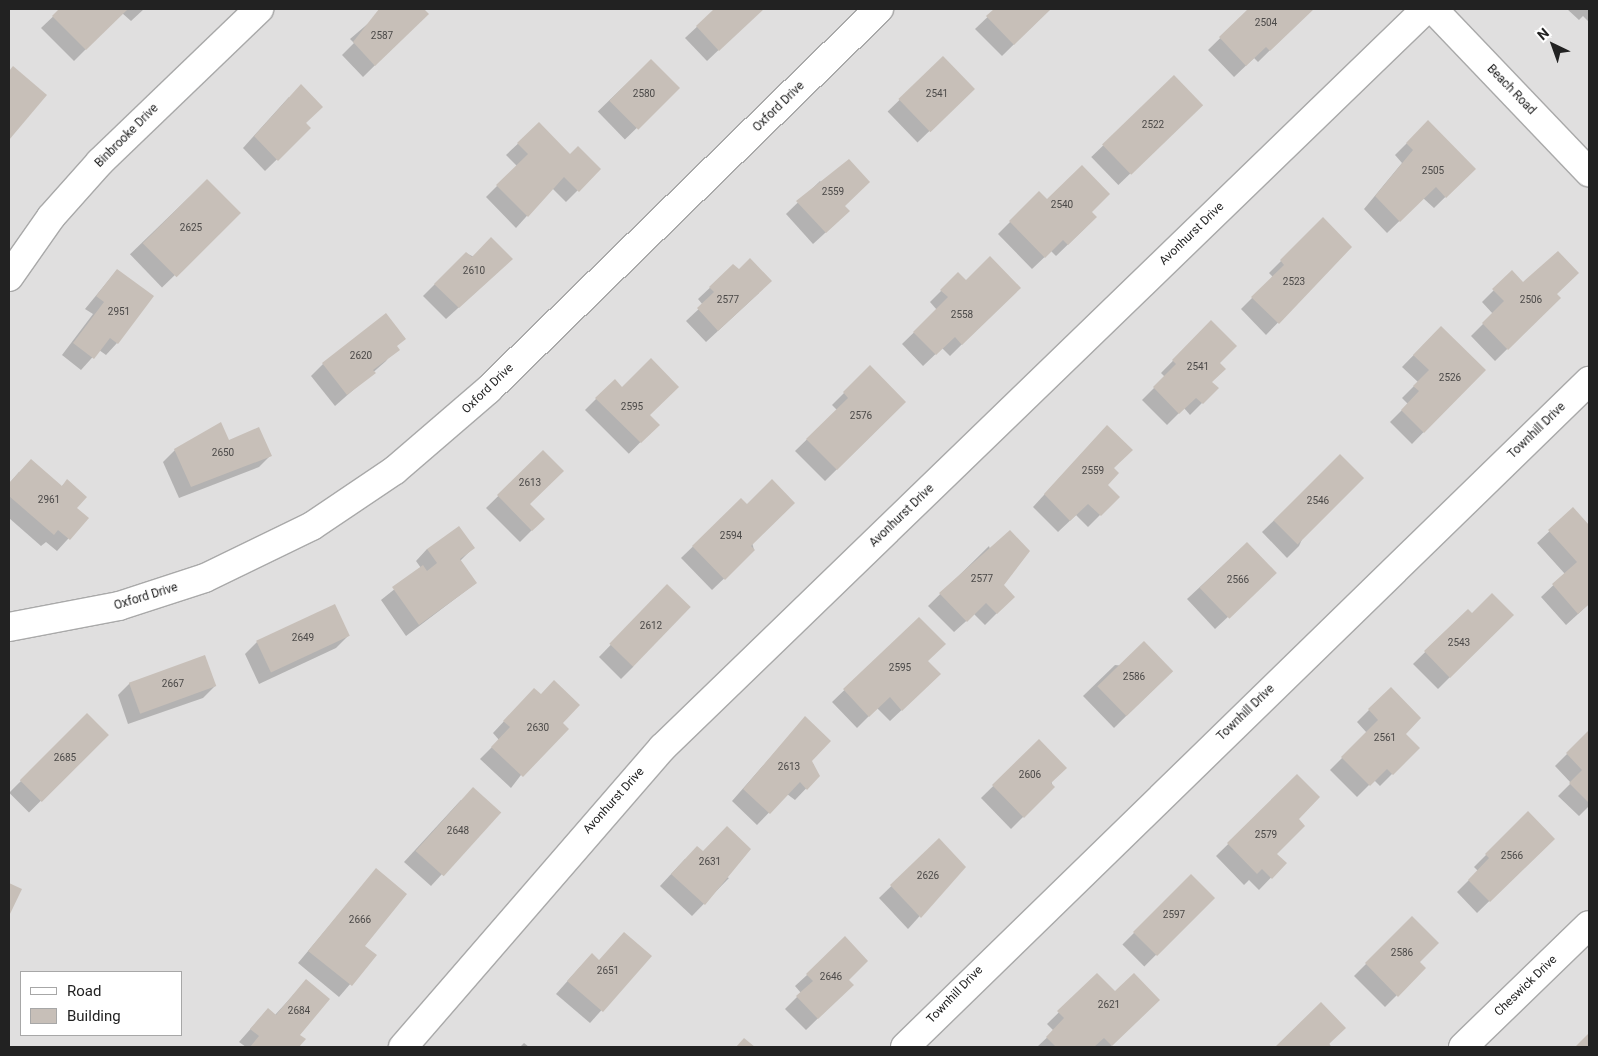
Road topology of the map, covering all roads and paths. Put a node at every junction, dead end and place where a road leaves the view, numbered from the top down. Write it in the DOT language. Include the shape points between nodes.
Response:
graph roads {
  1 [pos="259,9"];
  2 [pos="879,9"];
  3 [pos="1426,9"];
  4 [pos="1433,9"];
  5 [pos="1589,172"];
  6 [pos="9,276"];
  7 [pos="1589,381"];
  8 [pos="9,627"];
  9 [pos="1589,925"];
  10 [pos="403,1047"];
  11 [pos="905,1047"];
  12 [pos="1463,1047"];
  1 -- 6 [label="street, Binbrooke Drive" via="100,162 51,217"];
  2 -- 8 [label="street, Oxford Drive" via="488,390 395,470 312,526 205,578 119,606"];
  3 -- 10 [label="street, Avonhurst Drive" via="669,742 578,840"];
  4 -- 5 [label="street, Beach Road"];
  7 -- 11 [label="street, Townhill Drive"];
  9 -- 12 [label="street, Cheswick Drive"];
}
